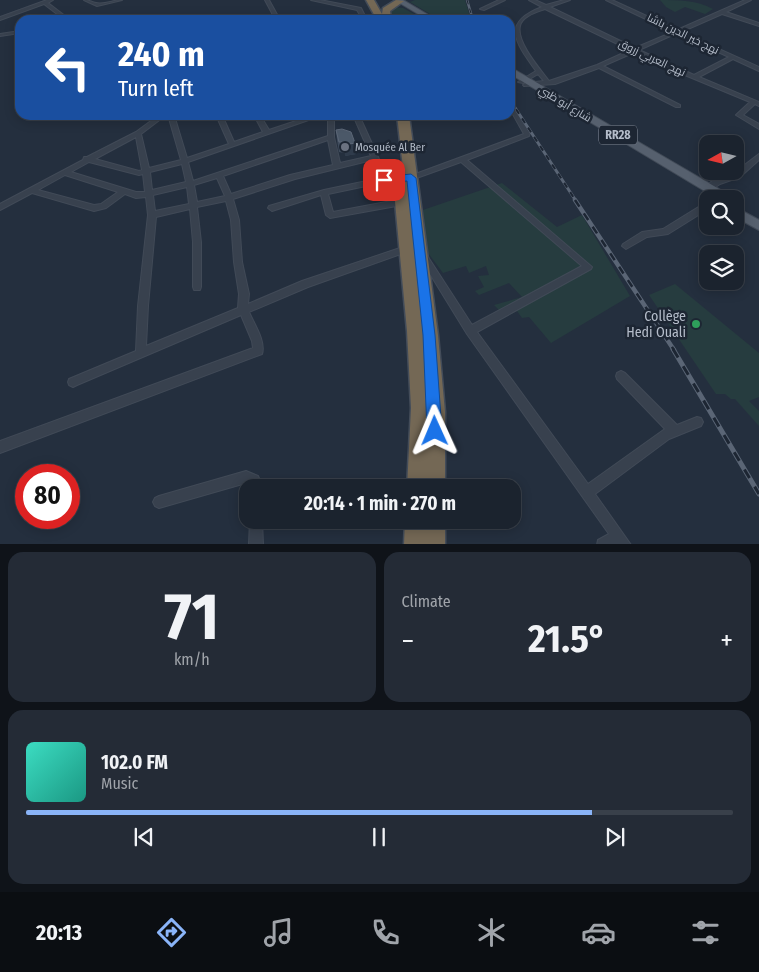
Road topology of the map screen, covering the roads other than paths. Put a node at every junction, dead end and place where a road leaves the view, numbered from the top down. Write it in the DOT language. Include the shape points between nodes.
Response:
graph roads {
  1 [pos="51,0"];
  2 [pos="86,0"];
  3 [pos="120,0"];
  4 [pos="267,0"];
  5 [pos="314,0"];
  6 [pos="370,0"];
  7 [pos="503,0"];
  8 [pos="531,0"];
  9 [pos="568,0"];
  10 [pos="608,0"];
  11 [pos="749,0"];
  12 [pos="44,2"];
  13 [pos="396,2"];
  14 [pos="547,7"];
  15 [pos="482,8"];
  16 [pos="722,12"];
  17 [pos="382,14"];
  18 [pos="62,15"];
  19 [pos="274,15"];
  20 [pos="362,15"];
  21 [pos="417,15"];
  22 [pos="423,15"];
  23 [pos="8,16"];
  24 [pos="0,19"];
  25 [pos="4,23"];
  26 [pos="759,25"];
  27 [pos="678,31"];
  28 [pos="0,32"];
  29 [pos="15,32"];
  30 [pos="634,51"];
  31 [pos="732,58"];
  32 [pos="599,66"];
  33 [pos="759,69"];
  34 [pos="539,71"];
  35 [pos="515,74"];
  36 [pos="694,77"];
  37 [pos="515,78"];
  38 [pos="526,83"];
  39 [pos="548,83"];
  40 [pos="561,102"];
  41 [pos="756,103"];
  42 [pos="678,106"];
  43 [pos="515,112"];
  44 [pos="156,120"];
  45 [pos="173,120"];
  46 [pos="220,120"];
  47 [pos="260,120"];
  48 [pos="295,120"];
  49 [pos="331,120"];
  50 [pos="358,120"];
  51 [pos="395,120"];
  52 [pos="403,120"];
  53 [pos="759,127"];
  54 [pos="138,133"];
  55 [pos="267,133"];
  56 [pos="330,137"];
  57 [pos="232,144"];
  58 [pos="759,156"];
  59 [pos="374,157"];
  60 [pos="86,159"];
  61 [pos="463,160"];
  62 [pos="185,161"];
  63 [pos="337,166"];
  64 [pos="146,171"];
  65 [pos="674,171"];
  66 [pos="64,172"];
  67 [pos="219,175"];
  68 [pos="398,178"];
  69 [pos="190,184"];
  70 [pos="708,188"];
  71 [pos="31,190"];
  72 [pos="701,190"];
  73 [pos="711,190"];
  74 [pos="124,191"];
  75 [pos="324,192"];
  76 [pos="149,193"];
  77 [pos="229,197"];
  78 [pos="402,202"];
  79 [pos="194,205"];
  80 [pos="0,207"];
  81 [pos="272,208"];
  82 [pos="744,208"];
  83 [pos="699,211"];
  84 [pos="152,215"];
  85 [pos="744,217"];
  86 [pos="759,217"];
  87 [pos="759,226"];
  88 [pos="626,246"];
  89 [pos="413,248"];
  90 [pos="197,287"];
  91 [pos="243,310"];
  92 [pos="470,330"];
  93 [pos="141,352"];
  94 [pos="621,376"];
  95 [pos="73,382"];
  96 [pos="698,422"];
  97 [pos="674,430"];
  98 [pos="0,447"];
  99 [pos="239,479"];
  100 [pos="239,479"];
  101 [pos="251,479"];
  102 [pos="418,479"];
  103 [pos="434,479"];
  104 [pos="588,492"];
  105 [pos="159,502"];
  106 [pos="256,529"];
  107 [pos="417,529"];
  108 [pos="433,529"];
  109 [pos="622,540"];
  110 [pos="256,544"];
  111 [pos="416,544"];
  112 [pos="433,544"];
  113 [pos="603,544"];
  1 -- 12 [label="street"];
  2 -- 3 [label="street" via="97,5"];
  4 -- 19 [label="street"];
  5 -- 20 [label="street" via="359,9"];
  6 -- 17 [label="highway"];
  7 -- 15 [label="street"];
  8 -- 14 [label="street, نهج العربي زروق"];
  9 -- 14 [label="street"];
  10 -- 27 [label="street, نهج خير الدين باشا"];
  11 -- 16 [label="street"];
  12 -- 18 [label="street"];
  12 -- 23 [label="street"];
  13 -- 17 [label="highway"];
  13 -- 21 [label="main road"];
  13 -- 22 [label="main road"];
  14 -- 30 [label="street, نهج العربي زروق"];
  14 -- 34 [label="street" via="524,17 516,30"];
  16 -- 26 [label="street"];
  16 -- 27 [label="street"];
  23 -- 24 [label="street"];
  23 -- 25 [label="street"];
  27 -- 30 [label="street"];
  27 -- 31 [label="street, نهج خير الدين باشا"];
  28 -- 29 [label="street"];
  30 -- 32 [label="street"];
  30 -- 36 [label="street, نهج العربي زروق"];
  31 -- 33 [label="street, نهج خير الدين باشا"];
  31 -- 36 [label="street"];
  32 -- 39 [label="street"];
  32 -- 42 [label="street"];
  34 -- 38 [label="street"];
  34 -- 39 [label="street"];
  35 -- 38 [label="main road, شارع أبو ظبي / RR28"];
  36 -- 41 [label="street, نهج العربي زروق"];
  37 -- 38 [label="main road, شارع أبو ظبي / RR28"];
  38 -- 39 [label="street"];
  38 -- 40 [label="main road, شارع أبو ظبي / RR28"];
  38 -- 65 [label="main road, شارع أبو ظبي / RR28"];
  39 -- 40 [label="main road"];
  40 -- 65 [label="main road, شارع أبو ظبي / RR28"];
  41 -- 53 [label="street" via="739,115"];
  43 -- 61 [label="street" via="527,135"];
  44 -- 54 [label="street"];
  45 -- 62 [label="street"];
  46 -- 57 [label="street"];
  47 -- 55 [label="street"];
  48 -- 55 [label="street"];
  49 -- 56 [label="street"];
  50 -- 59 [label="street"];
  51 -- 68 [label="highway"];
  52 -- 68 [label="highway"];
  54 -- 60 [label="street"];
  54 -- 64 [label="street"];
  55 -- 57 [label="street"];
  56 -- 63 [label="street"];
  56 -- 67 [label="street"];
  57 -- 62 [label="street"];
  58 -- 70 [label="street" via="737,175"];
  59 -- 63 [label="street"];
  59 -- 68 [label="street"];
  60 -- 64 [label="street" via="133,173"];
  60 -- 66 [label="street"];
  61 -- 68 [label="street"];
  61 -- 92 [label="street" via="588,267"];
  62 -- 64 [label="street"];
  62 -- 69 [label="street"];
  63 -- 77 [label="street"];
  64 -- 76 [label="street"];
  65 -- 70 [label="main road, شارع أبو ظبي / RR28"];
  65 -- 72 [label="main road, شارع أبو ظبي / RR28"];
  66 -- 71 [label="street"];
  66 -- 74 [label="street"];
  67 -- 69 [label="street"];
  67 -- 77 [label="street"];
  68 -- 75 [label="street"];
  68 -- 78 [label="highway"];
  68 -- 89 [label="highway"];
  69 -- 76 [label="street"];
  69 -- 79 [label="street"];
  70 -- 73 [label="main road, شارع أبو ظبي / RR28"];
  71 -- 74 [label="street" via="94,208 104,206"];
  71 -- 80 [label="street"];
  74 -- 76 [label="street" via="136,195"];
  75 -- 78 [label="street" via="330,215"];
  75 -- 81 [label="street"];
  76 -- 84 [label="street"];
  77 -- 79 [label="street"];
  77 -- 91 [label="street" via="235,220"];
  78 -- 89 [label="highway"];
  79 -- 84 [label="street"];
  79 -- 90 [label="street" via="199,249"];
  82 -- 86 [label="main road"];
  83 -- 88 [label="street" via="665,232 645,234"];
  84 -- 93 [label="street"];
  85 -- 87 [label="main road"];
  89 -- 91 [label="street" via="314,281"];
  89 -- 92 [label="street"];
  89 -- 102 [label="highway" via="421,408"];
  89 -- 103 [label="highway" via="429,335 435,412"];
  91 -- 93 [label="street"];
  91 -- 98 [label="street" via="257,341 257,353"];
  92 -- 104 [label="street"];
  93 -- 95 [label="street"];
  94 -- 97 [label="street"];
  96 -- 97 [label="street"];
  97 -- 104 [label="street"];
  99 -- 101 [label="street"];
  100 -- 105 [label="street"];
  104 -- 109 [label="street"];
  106 -- 110 [label="street"];
  107 -- 111 [label="highway"];
  108 -- 112 [label="highway"];
  109 -- 113 [label="street"];
}
